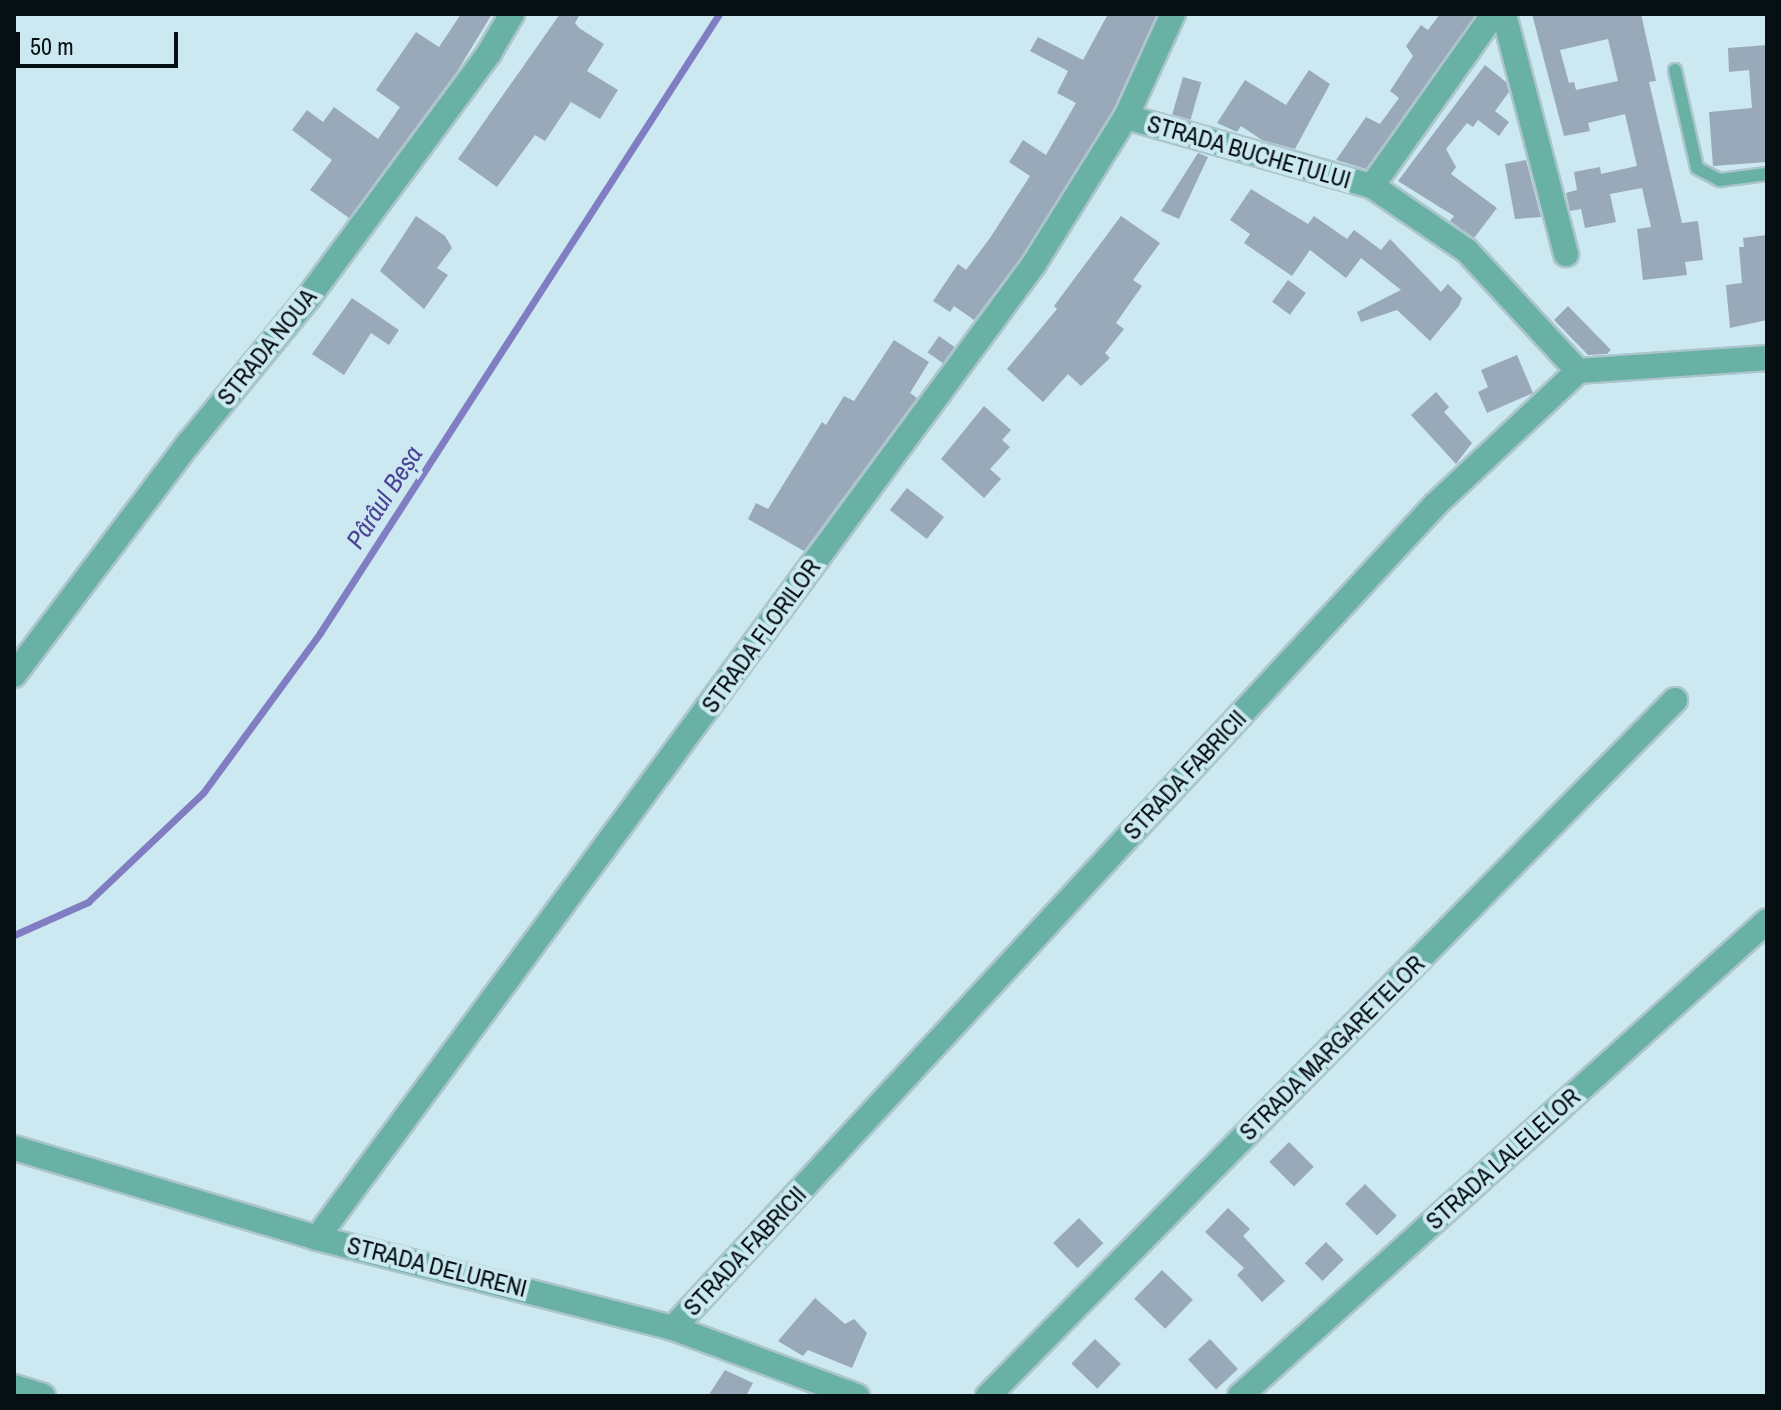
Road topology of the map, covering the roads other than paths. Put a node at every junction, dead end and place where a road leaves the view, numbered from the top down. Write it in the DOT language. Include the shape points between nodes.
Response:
graph roads {
  1 [pos="512,14"];
  2 [pos="1173,14"];
  3 [pos="1494,14"];
  4 [pos="1504,14"];
  5 [pos="1675,70"];
  6 [pos="1126,117"];
  7 [pos="1767,174"];
  8 [pos="1372,186"];
  9 [pos="1566,254"];
  10 [pos="1767,358"];
  11 [pos="1578,371"];
  12 [pos="14,675"];
  13 [pos="1675,700"];
  14 [pos="1767,921"];
  15 [pos="14,1148"];
  16 [pos="317,1238"];
  17 [pos="673,1328"];
  18 [pos="14,1387"];
  19 [pos="43,1396"];
  20 [pos="857,1396"];
  21 [pos="988,1396"];
  22 [pos="1240,1396"];
  1 -- 12 [label="street, STRADA NOUA" via="308,298 189,443"];
  2 -- 6 [label="street, STRADA FLORILOR"];
  3 -- 8 [label="street, STRADA BUCHETULUI"];
  4 -- 9 [label="street"];
  5 -- 7 [label="lane" via="1697,168 1720,180"];
  6 -- 8 [label="street, STRADA BUCHETULUI"];
  6 -- 16 [label="street, STRADA FLORILOR" via="1025,277"];
  8 -- 11 [label="street, STRADA BUCHETULUI" via="1467,251"];
  10 -- 11 [label="street"];
  11 -- 17 [label="street, STRADA FABRICII" via="1435,505"];
  13 -- 21 [label="street, STRADA MARGARETELOR"];
  14 -- 22 [label="street, STRADA LALELELOR"];
  15 -- 16 [label="street, STRADA DELURENI"];
  16 -- 17 [label="street, STRADA DELURENI"];
  17 -- 20 [label="street, STRADA DELURENI"];
  18 -- 19 [label="street"];
}
